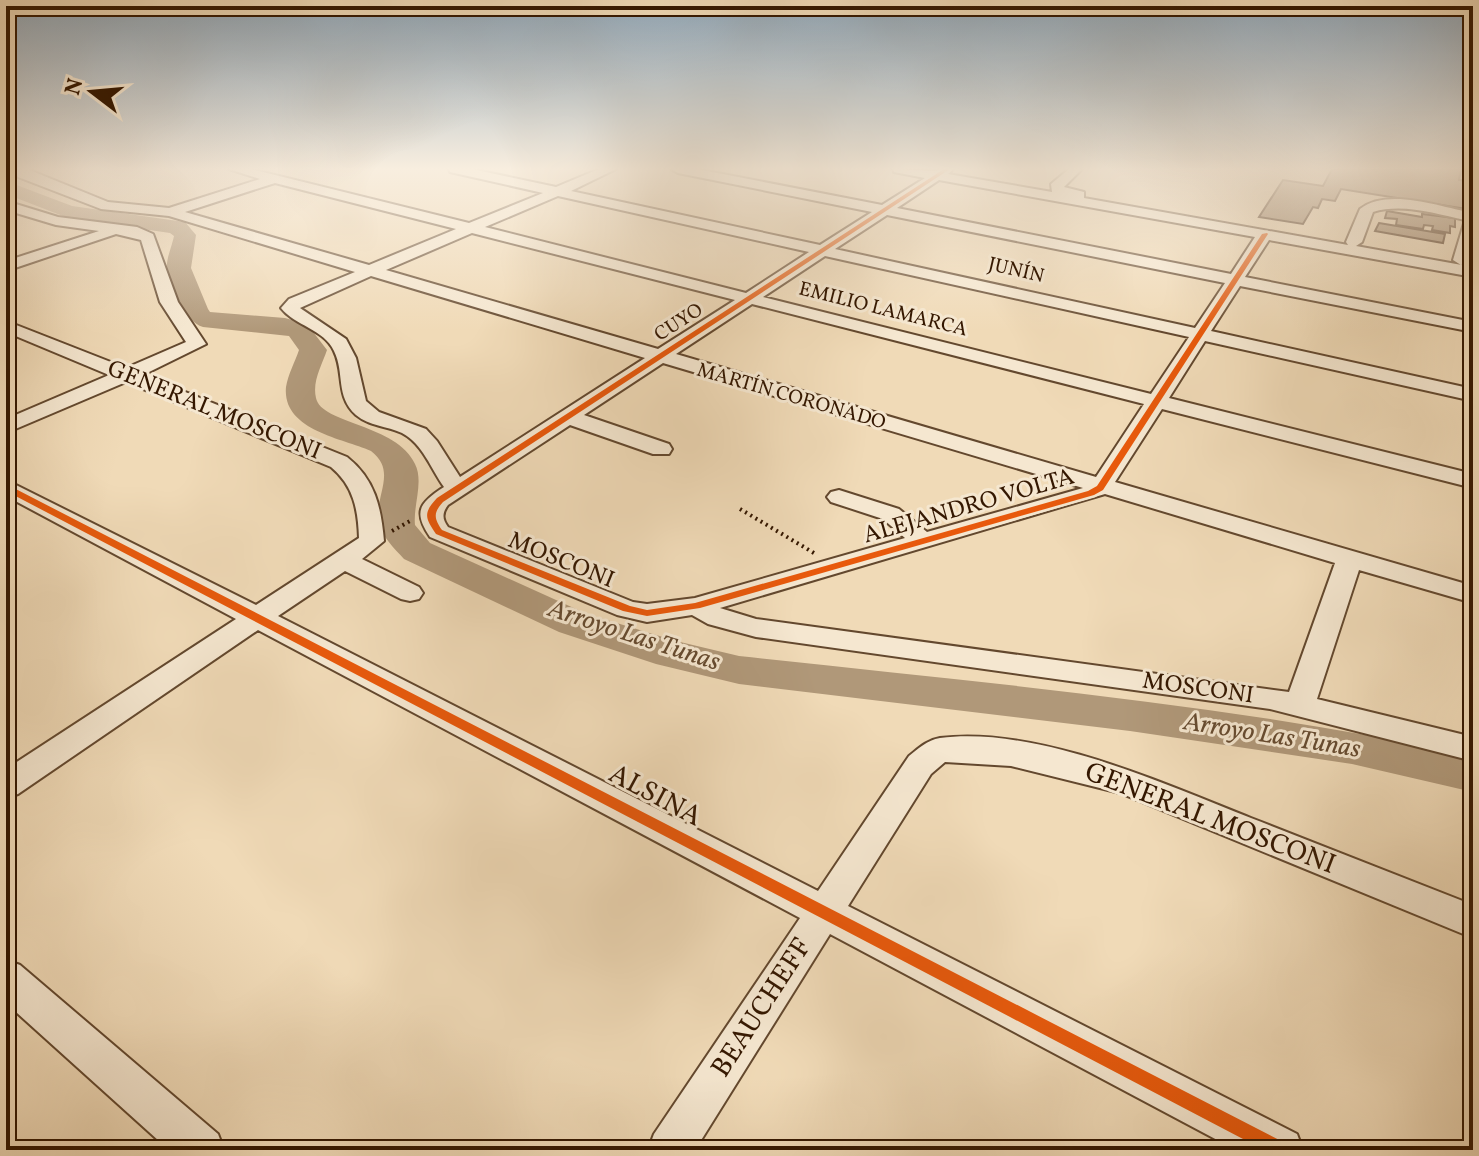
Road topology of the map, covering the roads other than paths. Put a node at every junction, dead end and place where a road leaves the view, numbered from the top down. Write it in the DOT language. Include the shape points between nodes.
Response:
graph roads {
  1 [pos="71,223"];
  2 [pos="206,223"];
  3 [pos="451,223"];
  4 [pos="483,223"];
  5 [pos="698,223"];
  6 [pos="865,223"];
  7 [pos="950,223"];
  8 [pos="1207,223"];
  9 [pos="1245,223"];
  10 [pos="1362,223"];
  11 [pos="1472,223"];
  12 [pos="471,228"];
  13 [pos="117,229"];
  14 [pos="1265,234"];
  15 [pos="1354,242"];
  16 [pos="822,251"];
  17 [pos="1467,261"];
  18 [pos="6,266"];
  19 [pos="368,272"];
  20 [pos="1473,272"];
  21 [pos="1235,280"];
  22 [pos="749,299"];
  23 [pos="6,326"];
  24 [pos="1473,327"];
  25 [pos="1200,335"];
  26 [pos="658,358"];
  27 [pos="127,375"];
  28 [pos="1473,395"];
  29 [pos="1156,402"];
  30 [pos="568,417"];
  31 [pos="6,427"];
  32 [pos="661,449"];
  33 [pos="1473,481"];
  34 [pos="6,487"];
  35 [pos="1100,488"];
  36 [pos="457,489"];
  37 [pos="839,497"];
  38 [pos="432,509"];
  39 [pos="923,541"];
  40 [pos="1349,560"];
  41 [pos="346,561"];
  42 [pos="410,593"];
  43 [pos="1473,595"];
  44 [pos="696,606"];
  45 [pos="260,618"];
  46 [pos="1300,705"];
  47 [pos="1473,749"];
  48 [pos="938,750"];
  49 [pos="6,785"];
  50 [pos="825,912"];
  51 [pos="1473,922"];
  52 [pos="6,978"];
  53 [pos="202,1150"];
  54 [pos="670,1150"];
  55 [pos="1281,1150"];
  1 -- 13 [label="street"];
  2 -- 19 [label="street, MARTÍN CORONADO"];
  3 -- 12 [label="street, EMILIO LAMARCA"];
  4 -- 12 [label="street"];
  5 -- 16 [label="street, JUNÍN"];
  6 -- 16 [label="street, CUYO"];
  7 -- 21 [label="street"];
  8 -- 14 [label="street"];
  9 -- 15 [label="street"];
  10 -- 15 [label="street"];
  11 -- 17 [label="street"];
  12 -- 19 [label="street"];
  12 -- 22 [label="street, EMILIO LAMARCA"];
  13 -- 18 [label="street"];
  13 -- 27 [label="street" via="148,237 169,302 197,344"];
  14 -- 20 [label="street"];
  14 -- 21 [label="street, ALEJANDRO VOLTA"];
  15 -- 17 [label="street"];
  16 -- 22 [label="street, CUYO"];
  16 -- 25 [label="street, JUNÍN"];
  19 -- 26 [label="street, MARTÍN CORONADO"];
  19 -- 36 [label="street" via="295,303 291,310 321,326 345,351 349,385 362,410 418,434"];
  21 -- 24 [label="street"];
  21 -- 25 [label="street, ALEJANDRO VOLTA"];
  22 -- 26 [label="street, CUYO"];
  22 -- 29 [label="street, EMILIO LAMARCA"];
  23 -- 27 [label="street, GENERAL MOSCONI"];
  25 -- 28 [label="street, JUNÍN"];
  25 -- 29 [label="street, ALEJANDRO VOLTA"];
  26 -- 30 [label="street, CUYO"];
  26 -- 35 [label="street, MARTÍN CORONADO"];
  27 -- 31 [label="street"];
  27 -- 41 [label="street, GENERAL MOSCONI" via="339,462 359,479 371,519 372,541"];
  29 -- 33 [label="street, EMILIO LAMARCA"];
  29 -- 35 [label="street, ALEJANDRO VOLTA"];
  30 -- 32 [label="street"];
  30 -- 36 [label="street, CUYO"];
  34 -- 45 [label="street, ALSINA"];
  35 -- 39 [label="street, ALEJANDRO VOLTA"];
  35 -- 40 [label="street, MARTÍN CORONADO"];
  36 -- 38 [label="street, CUYO"];
  37 -- 39 [label="street" via="891,514"];
  38 -- 44 [label="street, MOSCONI" via="431,520 439,532 452,539 627,609 647,613"];
  39 -- 44 [label="street, ALEJANDRO VOLTA"];
  40 -- 43 [label="street, MARTÍN CORONADO"];
  40 -- 46 [label="street"];
  41 -- 42 [label="street"];
  41 -- 45 [label="street"];
  44 -- 46 [label="street, MOSCONI" via="756,628"];
  45 -- 49 [label="street"];
  45 -- 50 [label="street, ALSINA"];
  46 -- 47 [label="street, MOSCONI"];
  48 -- 50 [label="street, BEAUCHEFF" via="920,765"];
  48 -- 51 [label="street, GENERAL MOSCONI" via="989,750 1093,772"];
  50 -- 54 [label="street, BEAUCHEFF"];
  50 -- 55 [label="street, ALSINA"];
  52 -- 53 [label="street"];
}
